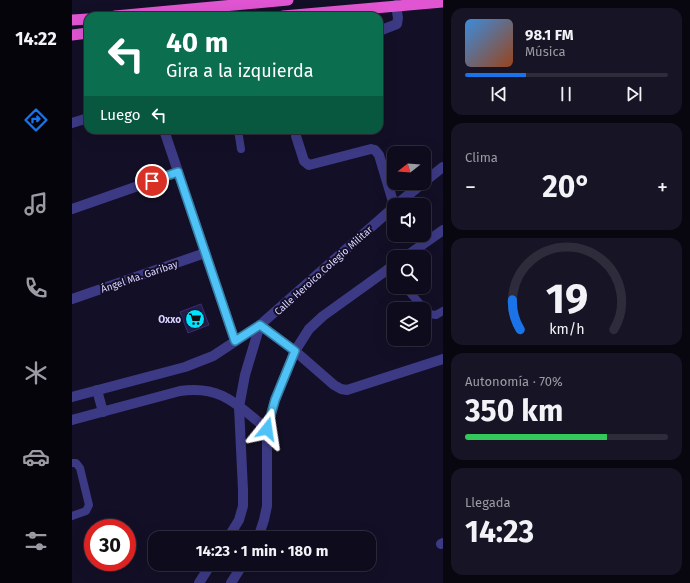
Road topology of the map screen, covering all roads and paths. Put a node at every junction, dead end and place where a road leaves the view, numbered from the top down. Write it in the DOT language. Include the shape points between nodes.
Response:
graph roads {
  1 [pos="288,0"];
  2 [pos="443,2"];
  3 [pos="396,6"];
  4 [pos="158,12"];
  5 [pos="336,12"];
  6 [pos="84,19"];
  7 [pos="72,20"];
  8 [pos="383,29"];
  9 [pos="84,34"];
  10 [pos="72,35"];
  11 [pos="84,119"];
  12 [pos="72,123"];
  13 [pos="165,134"];
  14 [pos="239,134"];
  15 [pos="296,136"];
  16 [pos="241,149"];
  17 [pos="443,167"];
  18 [pos="178,172"];
  19 [pos="431,177"];
  20 [pos="415,190"];
  21 [pos="392,198"];
  22 [pos="405,198"];
  23 [pos="72,209"];
  24 [pos="387,213"];
  25 [pos="443,230"];
  26 [pos="415,250"];
  27 [pos="205,253"];
  28 [pos="387,272"];
  29 [pos="411,294"];
  30 [pos="72,299"];
  31 [pos="443,311"];
  32 [pos="260,325"];
  33 [pos="235,341"];
  34 [pos="295,351"];
  35 [pos="443,359"];
  36 [pos="97,390"];
  37 [pos="72,397"];
  38 [pos="239,407"];
  39 [pos="103,412"];
  40 [pos="72,420"];
  41 [pos="267,429"];
  42 [pos="72,463"];
  43 [pos="72,516"];
  44 [pos="232,531"];
  45 [pos="260,531"];
  46 [pos="207,571"];
  47 [pos="239,571"];
  48 [pos="199,583"];
  49 [pos="231,583"];
  1 -- 4 [label="highway"];
  2 -- 3 [label="highway"];
  3 -- 5 [label="highway"];
  3 -- 8 [label="street" via="397,24"];
  6 -- 7 [label="highway"];
  9 -- 10 [label="highway"];
  11 -- 12 [label="street"];
  13 -- 18 [label="street"];
  14 -- 16 [label="lane"];
  15 -- 21 [label="street" via="304,161 308,165 374,150 379,155"];
  17 -- 19 [label="street, Calle Heroico Colegio Militar"];
  18 -- 23 [label="street"];
  18 -- 27 [label="street"];
  20 -- 22 [label="street, Calle Heroico Colegio Militar"];
  24 -- 32 [label="street, Calle Heroico Colegio Militar"];
  25 -- 26 [label="street"];
  27 -- 30 [label="street, Ángel Ma. Garibay"];
  27 -- 33 [label="street"];
  28 -- 34 [label="street" via="323,316 309,329"];
  29 -- 31 [label="lane" via="429,314 436,315"];
  32 -- 33 [label="street, Calle Heroico Colegio Militar"];
  32 -- 34 [label="street"];
  32 -- 38 [label="street" via="245,375"];
  33 -- 36 [label="street, Calle Heroico Colegio Militar" via="201,362"];
  34 -- 35 [label="street" via="334,385 347,390"];
  34 -- 41 [label="street" via="275,400"];
  36 -- 37 [label="street, Calle Heroico Colegio Militar"];
  36 -- 39 [label="street"];
  38 -- 39 [label="street" via="224,396 208,390 194,389"];
  38 -- 41 [label="street"];
  38 -- 44 [label="street" via="243,506"];
  39 -- 40 [label="street"];
  41 -- 45 [label="street" via="267,506"];
  42 -- 43 [label="lane" via="76,463 80,468 89,505 86,511"];
  46 -- 48 [label="street"];
  47 -- 49 [label="street"];
}
